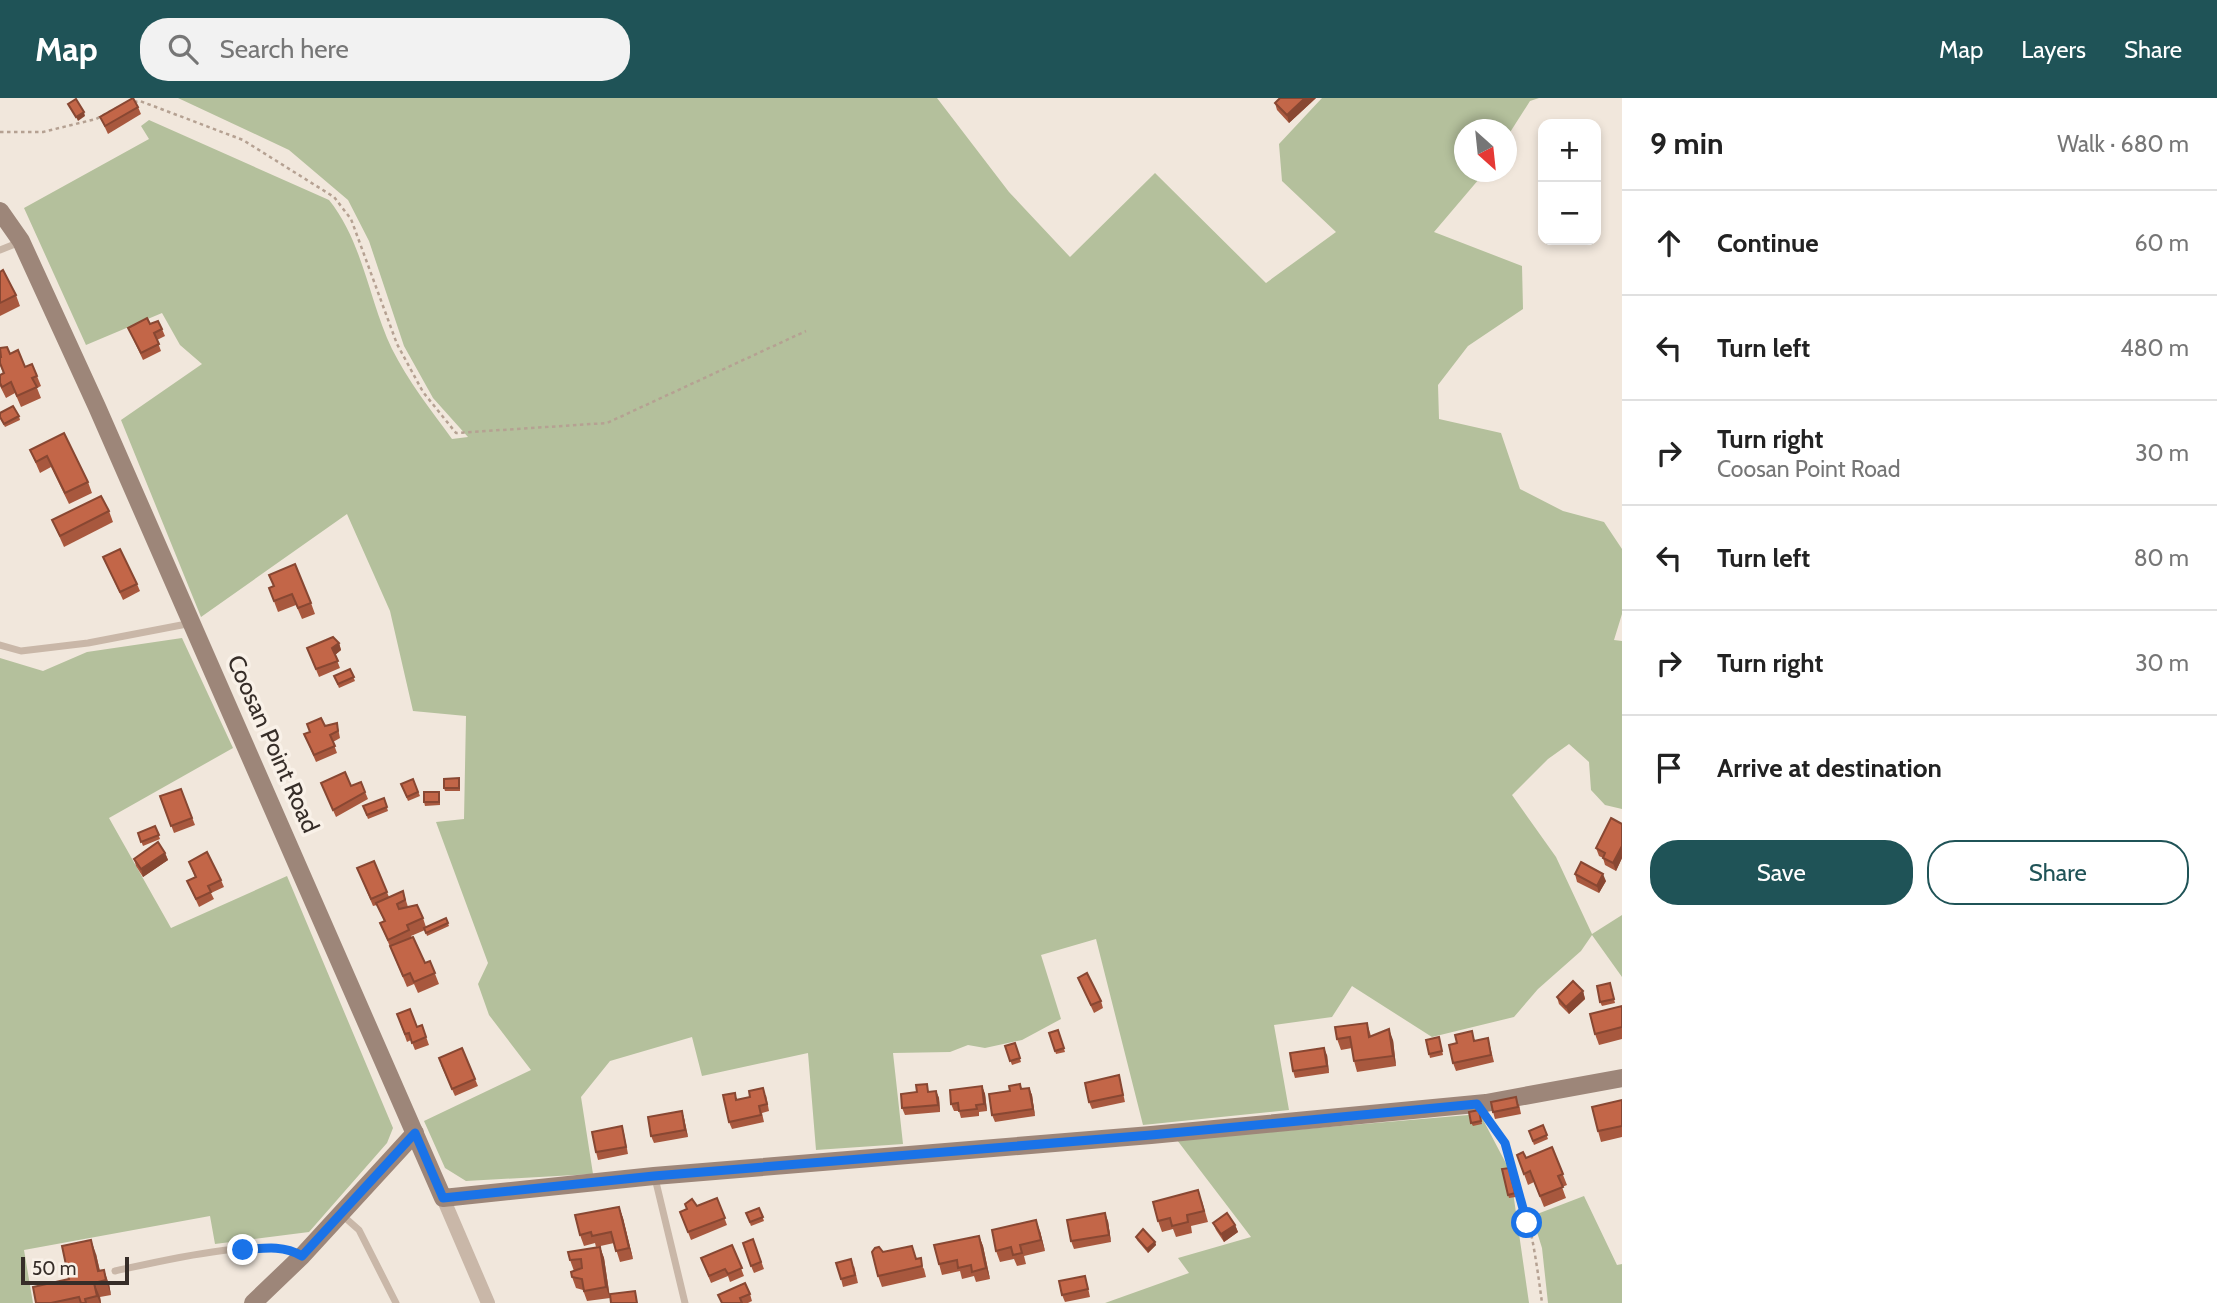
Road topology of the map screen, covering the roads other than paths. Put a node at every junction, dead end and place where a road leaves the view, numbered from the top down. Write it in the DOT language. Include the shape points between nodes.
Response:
graph roads {
  1 [pos="0,211"];
  2 [pos="21,242"];
  3 [pos="0,250"];
  4 [pos="193,623"];
  5 [pos="0,645"];
  6 [pos="1622,1078"];
  7 [pos="415,1133"];
  8 [pos="654,1176"];
  9 [pos="443,1198"];
  10 [pos="340,1213"];
  11 [pos="302,1256"];
  12 [pos="115,1271"];
  13 [pos="253,1303"];
  14 [pos="396,1303"];
  15 [pos="488,1303"];
  16 [pos="685,1303"];
  1 -- 2 [label="street, Coosan Point Road"];
  2 -- 3 [label="lane"];
  2 -- 4 [label="street, Coosan Point Road"];
  4 -- 5 [label="lane" via="21,652"];
  4 -- 7 [label="street, Coosan Point Road"];
  6 -- 8 [label="street" via="1477,1104"];
  7 -- 9 [label="street, Coosan Point Road"];
  7 -- 10 [label="street"];
  8 -- 9 [label="street"];
  8 -- 16 [label="lane"];
  9 -- 15 [label="street, Coosan Point Road"];
  10 -- 11 [label="street"];
  10 -- 14 [label="lane" via="359,1230"];
  11 -- 12 [label="lane" via="274,1247 176,1258"];
  11 -- 13 [label="street"];
}
